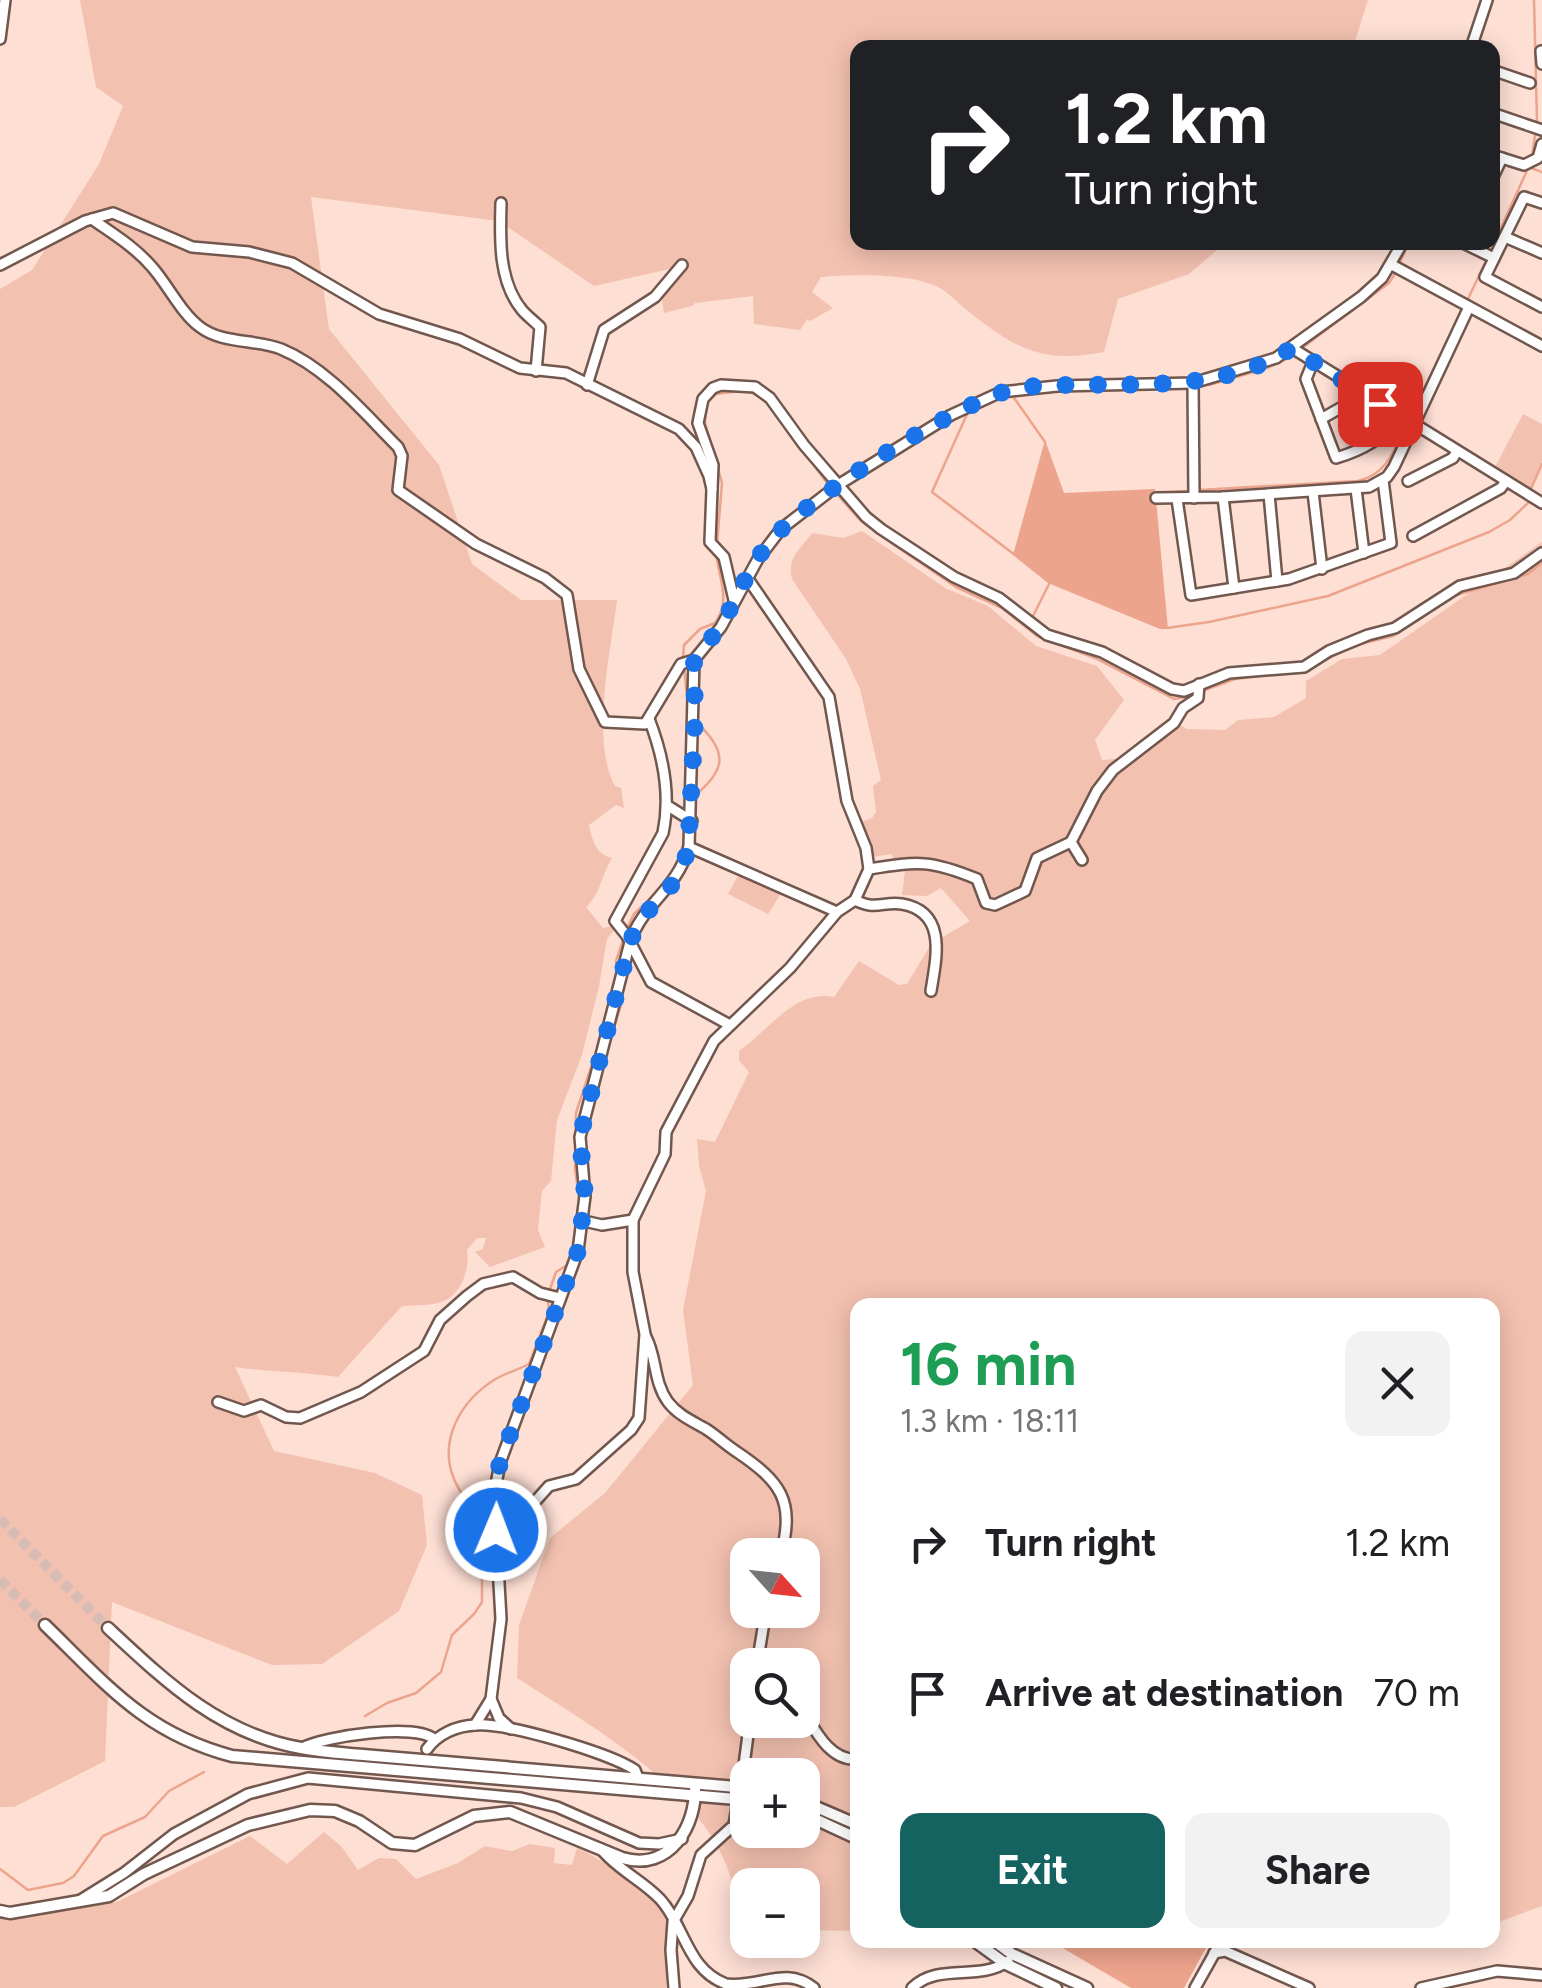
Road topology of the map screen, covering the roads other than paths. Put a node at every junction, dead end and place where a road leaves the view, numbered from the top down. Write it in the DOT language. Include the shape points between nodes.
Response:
graph roads {
  1 [pos="4,0"];
  2 [pos="1487,0"];
  3 [pos="0,39"];
  4 [pos="1474,40"];
  5 [pos="1542,51"];
  6 [pos="1542,64"];
  7 [pos="1500,73"];
  8 [pos="1530,84"];
  9 [pos="1500,116"];
  10 [pos="1538,129"];
  11 [pos="1542,146"];
  12 [pos="1500,157"];
  13 [pos="501,203"];
  14 [pos="1542,203"];
  15 [pos="92,220"];
  16 [pos="1504,237"];
  17 [pos="1500,242"];
  18 [pos="1401,250"];
  19 [pos="1478,250"];
  20 [pos="1494,250"];
  21 [pos="1542,253"];
  22 [pos="1490,256"];
  23 [pos="0,265"];
  24 [pos="682,265"];
  25 [pos="1396,267"];
  26 [pos="1466,306"];
  27 [pos="1542,308"];
  28 [pos="1542,346"];
  29 [pos="1295,351"];
  30 [pos="1312,365"];
  31 [pos="536,371"];
  32 [pos="1193,383"];
  33 [pos="587,386"];
  34 [pos="1361,394"];
  35 [pos="1322,419"];
  36 [pos="1406,422"];
  37 [pos="1456,453"];
  38 [pos="1383,480"];
  39 [pos="1408,481"];
  40 [pos="1504,483"];
  41 [pos="838,486"];
  42 [pos="712,489"];
  43 [pos="1356,489"];
  44 [pos="1193,492"];
  45 [pos="1313,492"];
  46 [pos="1269,494"];
  47 [pos="1224,497"];
  48 [pos="1156,498"];
  49 [pos="1177,499"];
  50 [pos="1542,504"];
  51 [pos="1413,536"];
  52 [pos="1364,553"];
  53 [pos="1542,553"];
  54 [pos="1322,569"];
  55 [pos="748,579"];
  56 [pos="1277,581"];
  57 [pos="1234,588"];
  58 [pos="734,600"];
  59 [pos="687,661"];
  60 [pos="1199,684"];
  61 [pos="649,719"];
  62 [pos="668,806"];
  63 [pos="688,819"];
  64 [pos="1071,842"];
  65 [pos="689,848"];
  66 [pos="1082,860"];
  67 [pos="870,869"];
  68 [pos="855,900"];
  69 [pos="837,912"];
  70 [pos="627,937"];
  71 [pos="931,991"];
  72 [pos="728,1024"];
  73 [pos="633,1220"];
  74 [pos="584,1221"];
  75 [pos="553,1296"];
  76 [pos="645,1334"];
  77 [pos="218,1402"];
  78 [pos="785,1538"];
  79 [pos="498,1543"];
  80 [pos="44,1625"];
  81 [pos="108,1628"];
  82 [pos="491,1699"];
  83 [pos="475,1724"];
  84 [pos="512,1730"];
  85 [pos="748,1738"];
  86 [pos="820,1738"];
  87 [pos="434,1739"];
  88 [pos="302,1748"];
  89 [pos="428,1750"];
  90 [pos="850,1760"];
  91 [pos="638,1778"];
  92 [pos="730,1789"];
  93 [pos="695,1790"];
  94 [pos="730,1797"];
  95 [pos="820,1809"];
  96 [pos="820,1821"];
  97 [pos="850,1822"];
  98 [pos="850,1835"];
  99 [pos="682,1839"];
  100 [pos="601,1849"];
  101 [pos="74,1904"];
  102 [pos="0,1912"];
  103 [pos="673,1922"];
  104 [pos="988,1948"];
  105 [pos="1000,1948"];
  106 [pos="1217,1948"];
  107 [pos="1230,1948"];
  108 [pos="1228,1953"];
  109 [pos="1214,1954"];
  110 [pos="1009,1959"];
  111 [pos="1542,1975"];
  112 [pos="674,1988"];
  113 [pos="814,1988"];
  114 [pos="912,1988"];
  115 [pos="1056,1988"];
  116 [pos="1086,1988"];
  117 [pos="1195,1988"];
  118 [pos="1309,1988"];
  119 [pos="1421,1988"];
  1 -- 3 [label="street"];
  2 -- 4 [label="street"];
  5 -- 6 [label="street"];
  7 -- 8 [label="street"];
  9 -- 10 [label="street"];
  11 -- 12 [label="street" via="1531,162"];
  13 -- 31 [label="street" via="507,280 524,313 540,326"];
  14 -- 16 [label="street" via="1524,197"];
  15 -- 23 [label="street"];
  15 -- 31 [label="street" via="113,213 192,247 292,263 378,314"];
  15 -- 61 [label="street" via="151,266 196,325 212,335 278,348 333,384 398,447 398,490 567,595 579,670 605,722"];
  16 -- 17 [label="street"];
  16 -- 21 [label="street"];
  18 -- 25 [label="street"];
  19 -- 22 [label="street"];
  20 -- 22 [label="street"];
  22 -- 27 [label="street" via="1486,280"];
  24 -- 33 [label="street" via="635,313 604,330"];
  25 -- 26 [label="street"];
  25 -- 29 [label="street"];
  26 -- 28 [label="street"];
  26 -- 36 [label="street"];
  29 -- 30 [label="street"];
  29 -- 32 [label="street"];
  30 -- 34 [label="street"];
  30 -- 35 [label="street" via="1306,378"];
  31 -- 33 [label="street" via="559,370"];
  32 -- 41 [label="street" via="1001,392 951,415"];
  32 -- 44 [label="street"];
  33 -- 42 [label="street" via="689,436"];
  34 -- 35 [label="street"];
  34 -- 36 [label="street"];
  35 -- 36 [label="street" via="1336,458"];
  36 -- 37 [label="street"];
  36 -- 38 [label="street" via="1394,467"];
  37 -- 39 [label="street"];
  37 -- 40 [label="street"];
  38 -- 43 [label="street"];
  38 -- 52 [label="street" via="1392,542"];
  40 -- 50 [label="street"];
  40 -- 51 [label="street"];
  41 -- 42 [label="street" via="770,398 748,385 721,385 703,399 698,422 713,465"];
  41 -- 55 [label="street" via="781,529"];
  41 -- 60 [label="street" via="881,529 999,598 1047,636 1102,652 1172,689"];
  42 -- 58 [label="street" via="716,548"];
  43 -- 45 [label="street"];
  43 -- 52 [label="street"];
  44 -- 47 [label="street"];
  44 -- 49 [label="street"];
  45 -- 46 [label="street"];
  45 -- 54 [label="street"];
  46 -- 47 [label="street"];
  46 -- 56 [label="street"];
  47 -- 57 [label="street"];
  48 -- 49 [label="street"];
  49 -- 57 [label="street" via="1192,595"];
  52 -- 54 [label="street"];
  53 -- 60 [label="street" via="1514,572 1460,586 1395,628 1304,667 1229,674"];
  54 -- 56 [label="street"];
  55 -- 58 [label="street"];
  55 -- 67 [label="street" via="829,697 846,801"];
  56 -- 57 [label="street"];
  58 -- 59 [label="street" via="720,627"];
  59 -- 61 [label="street"];
  59 -- 63 [label="street" via="695,722"];
  60 -- 64 [label="street" via="1198,698 1174,723 1105,780"];
  61 -- 62 [label="street"];
  62 -- 63 [label="street"];
  62 -- 70 [label="street" via="663,834 615,916"];
  63 -- 65 [label="street"];
  64 -- 66 [label="street"];
  64 -- 67 [label="street" via="1038,858 1025,892 995,905 986,903 980,881 940,864"];
  65 -- 69 [label="street"];
  65 -- 70 [label="street" via="678,876"];
  67 -- 68 [label="street"];
  68 -- 69 [label="street"];
  68 -- 71 [label="street" via="870,907 900,904 932,923 937,942"];
  69 -- 72 [label="street" via="790,968"];
  70 -- 72 [label="street" via="651,982"];
  70 -- 74 [label="street" via="580,1137"];
  72 -- 73 [label="street" via="666,1132 665,1154"];
  73 -- 74 [label="street"];
  73 -- 76 [label="street" via="633,1272"];
  74 -- 75 [label="street" via="578,1251"];
  75 -- 77 [label="street" via="514,1276 483,1284 440,1320 424,1352 361,1392 300,1418 261,1405 244,1411"];
  75 -- 79 [label="street" via="500,1462 494,1495"];
  76 -- 78 [label="street" via="668,1402 777,1483"];
  76 -- 79 [label="street" via="640,1412 631,1430 576,1479 549,1486"];
  79 -- 82 [label="street" via="501,1619"];
  80 -- 93 [label="street" via="139,1715 216,1751 280,1762"];
  81 -- 88 [label="street" via="212,1716"];
  82 -- 83 [label="street"];
  82 -- 84 [label="street"];
  83 -- 84 [label="street"];
  83 -- 87 [label="street"];
  84 -- 91 [label="street" via="609,1755"];
  85 -- 103 [label="street, bridge" via="734,1824 701,1855"];
  86 -- 90 [label="street"];
  87 -- 88 [label="street" via="416,1730 340,1736"];
  87 -- 89 [label="street"];
  88 -- 91 [label="street"];
  91 -- 93 [label="street"];
  92 -- 93 [label="street"];
  93 -- 94 [label="street"];
  93 -- 99 [label="street" via="694,1814"];
  95 -- 97 [label="street"];
  96 -- 98 [label="street"];
  99 -- 100 [label="street" via="640,1861"];
  99 -- 101 [label="street" via="639,1843 521,1798 308,1778 248,1794 174,1834"];
  100 -- 101 [label="street" via="510,1812 474,1816 415,1845 392,1842 335,1811 310,1810 248,1825 109,1896"];
  100 -- 103 [label="street" via="658,1897"];
  101 -- 102 [label="street"];
  103 -- 112 [label="street"];
  103 -- 113 [label="street" via="700,1966 723,1983 742,1988 788,1977"];
  104 -- 110 [label="street"];
  105 -- 110 [label="street"];
  106 -- 109 [label="street"];
  107 -- 108 [label="street"];
  108 -- 109 [label="street"];
  108 -- 118 [label="street"];
  109 -- 117 [label="street"];
  110 -- 114 [label="street" via="984,1972 939,1973"];
  110 -- 115 [label="street"];
  110 -- 116 [label="street"];
  111 -- 119 [label="street" via="1498,1971"];
}
